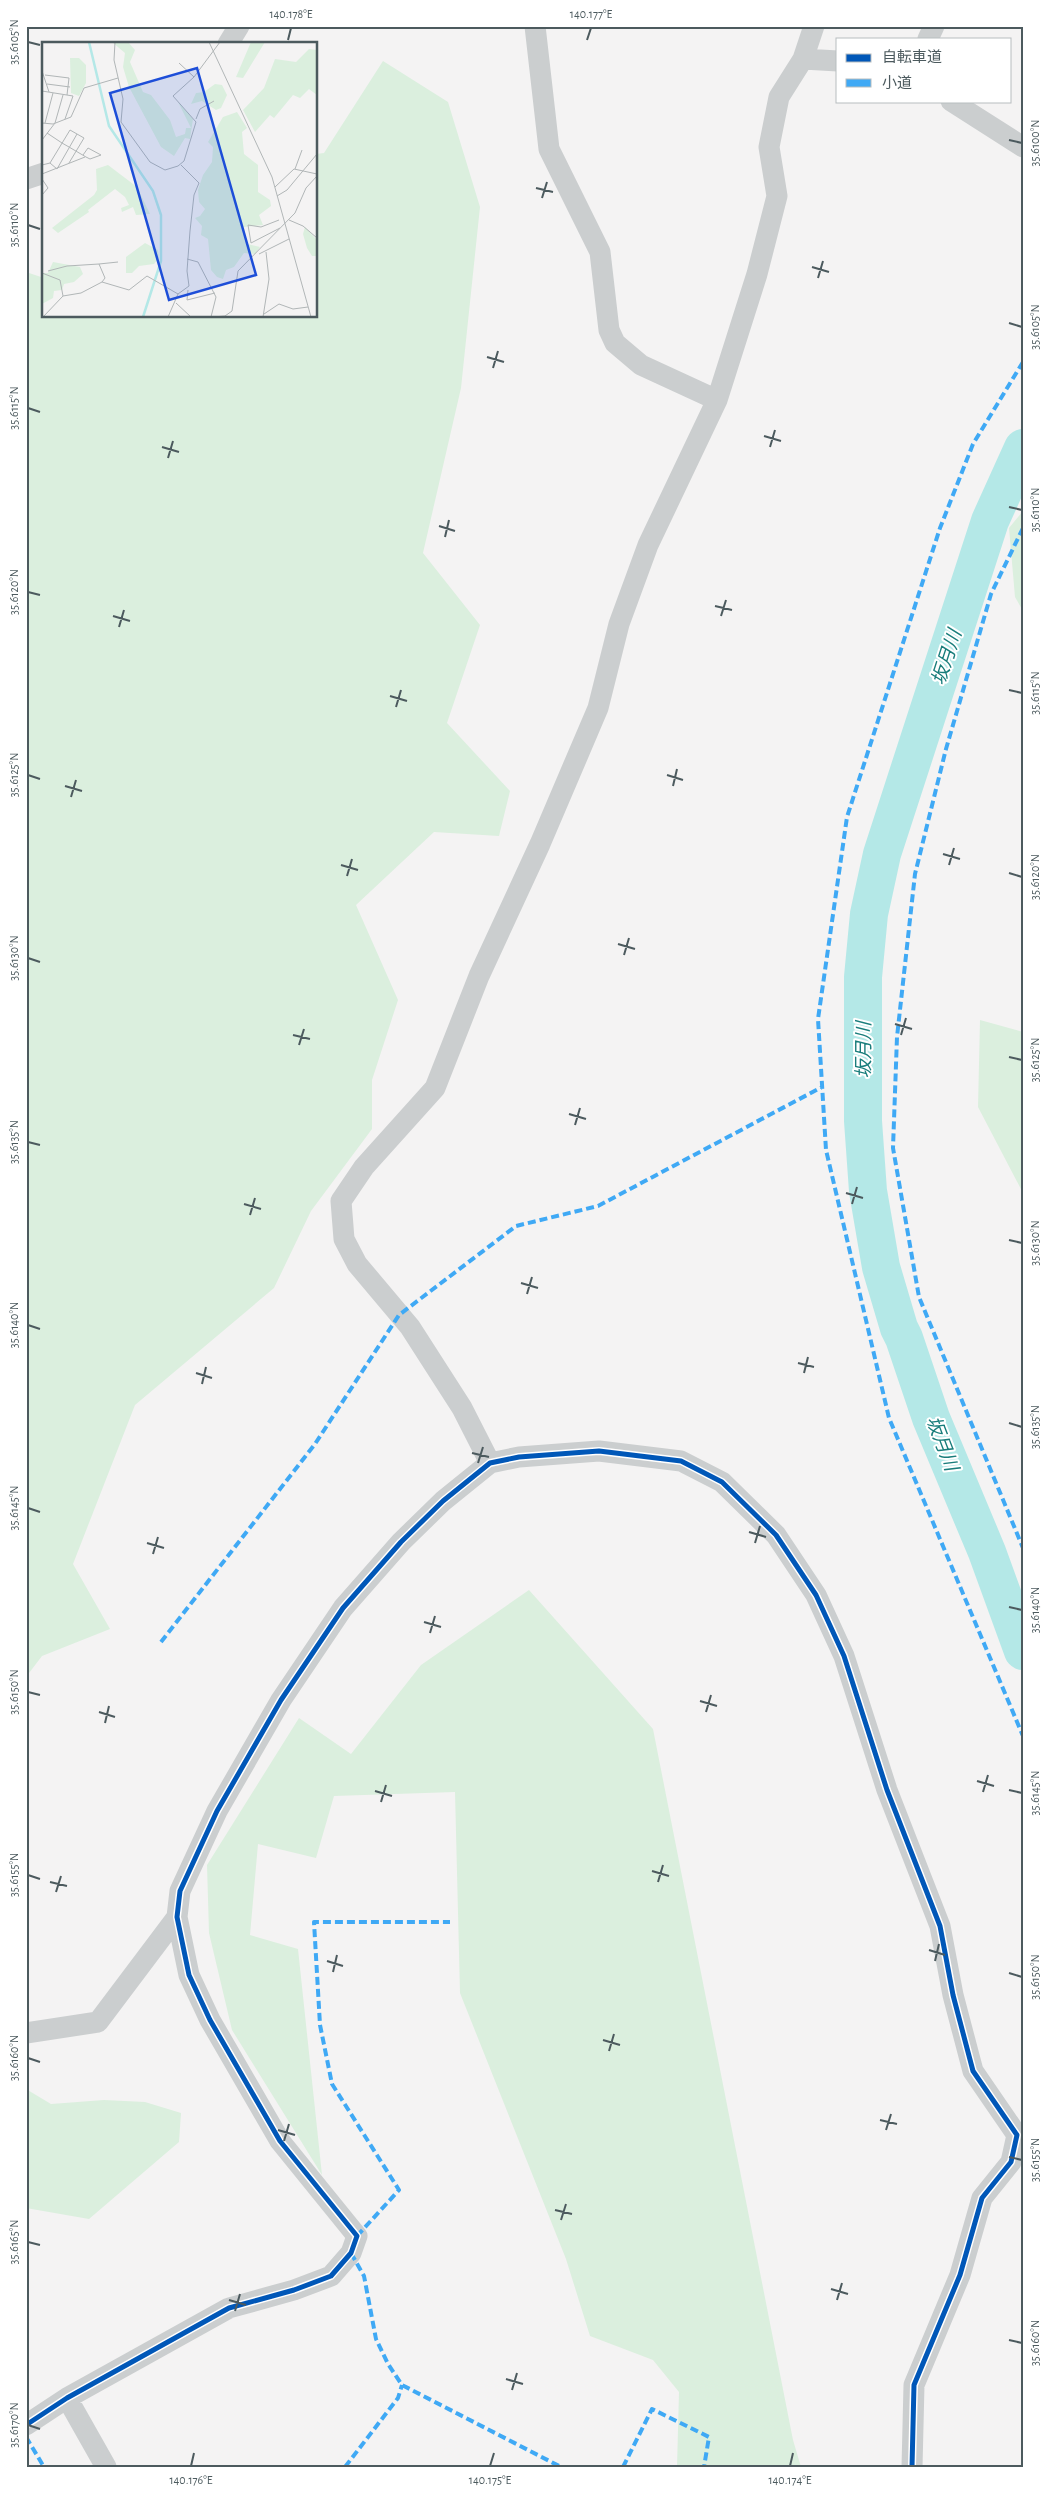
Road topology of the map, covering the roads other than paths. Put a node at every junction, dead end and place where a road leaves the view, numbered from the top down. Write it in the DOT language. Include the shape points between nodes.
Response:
graph roads {
  1 [pos="239,26"];
  2 [pos="535,26"];
  3 [pos="814,26"];
  4 [pos="934,26"];
  5 [pos="928,38"];
  6 [pos="229,42"];
  7 [pos="803,59"];
  8 [pos="836,61"];
  9 [pos="953,102"];
  10 [pos="1023,147"];
  11 [pos="42,174"];
  12 [pos="26,179"];
  13 [pos="717,400"];
  14 [pos="490,1463"];
  15 [pos="176,1917"];
  16 [pos="26,2033"];
  17 [pos="67,2398"];
  18 [pos="26,2425"];
  19 [pos="106,2467"];
  20 [pos="912,2467"];
  1 -- 6 [label="street"];
  2 -- 13 [label="street" via="549,149 600,252 610,330 615,344 640,365"];
  3 -- 7 [label="street"];
  4 -- 5 [label="street"];
  7 -- 8 [label="street"];
  7 -- 13 [label="street" via="779,97 769,147 777,196 757,274"];
  9 -- 10 [label="street"];
  11 -- 12 [label="street"];
  13 -- 14 [label="street" via="648,545 619,624 598,708 479,976 435,1088 364,1166 341,1201 344,1239 357,1264 410,1327 462,1408"];
  14 -- 15 [label="street" via="443,1501 401,1542 343,1608 282,1700 217,1811 180,1891"];
  14 -- 20 [label="street" via="519,1457 599,1451 681,1461 722,1482 776,1535 816,1594 844,1656 887,1790 940,1926 953,1995 973,2071 1017,2135 1012,2162 982,2198 960,2276 914,2384"];
  15 -- 16 [label="street" via="98,2022"];
  15 -- 17 [label="street" via="189,1975 210,2020 280,2141 357,2236 351,2254 331,2276 229,2308"];
  17 -- 18 [label="street"];
  17 -- 19 [label="street"];
}
